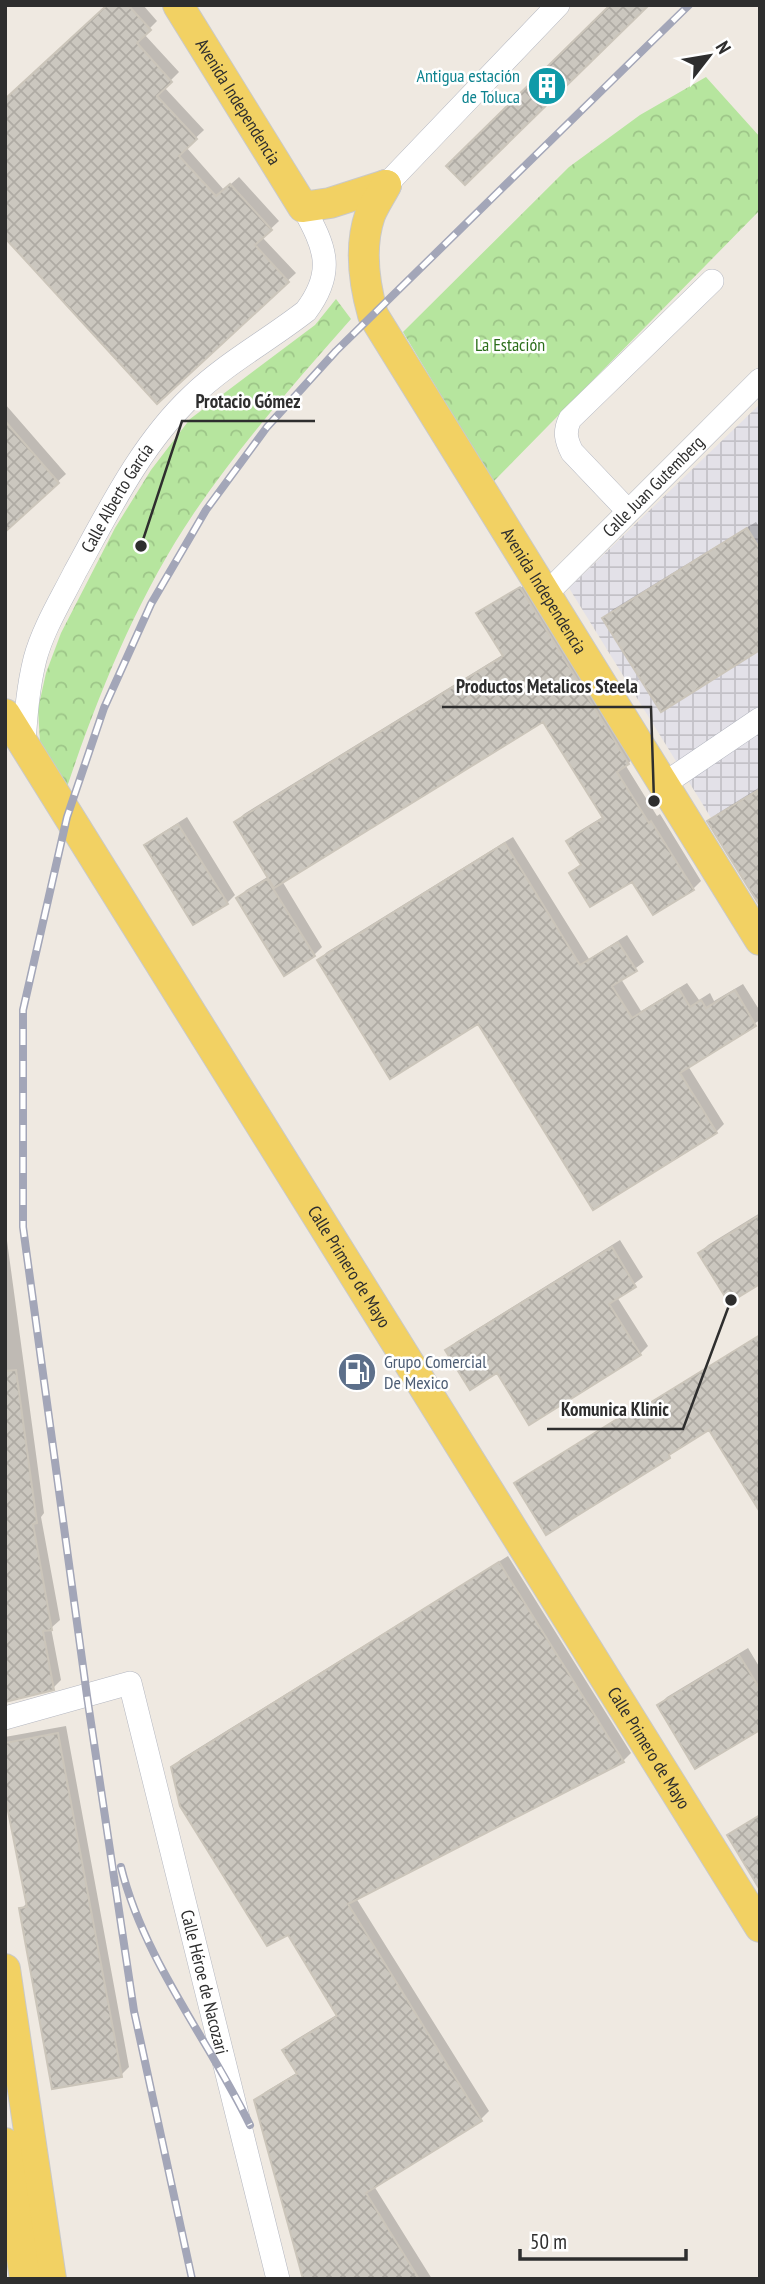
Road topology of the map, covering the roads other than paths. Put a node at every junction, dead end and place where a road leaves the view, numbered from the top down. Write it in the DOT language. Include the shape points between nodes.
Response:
graph roads {
  1 [pos="178,5"];
  2 [pos="558,5"];
  3 [pos="386,185"];
  4 [pos="303,207"];
  5 [pos="319,235"];
  6 [pos="712,281"];
  7 [pos="760,380"];
  8 [pos="628,512"];
  9 [pos="546,594"];
  10 [pos="5,714"];
  11 [pos="760,719"];
  12 [pos="24,743"];
  13 [pos="664,784"];
  14 [pos="760,940"];
  15 [pos="5,1718"];
  16 [pos="760,1927"];
  17 [pos="5,1969"];
  18 [pos="11,2042"];
  19 [pos="5,2143"];
  20 [pos="25,2279"];
  21 [pos="51,2279"];
  22 [pos="278,2279"];
  1 -- 4 [label="main road, Avenida Independencia"];
  2 -- 3 [label="street"];
  3 -- 4 [label="main road"];
  3 -- 9 [label="main road, Avenida Independencia" via="370,215 365,239 364,271 373,315"];
  4 -- 5 [label="street, Avenida Independencia"];
  5 -- 12 [label="street, Calle Alberto García" via="325,271 318,294 306,310 192,396 141,458 101,525 36,656"];
  6 -- 8 [label="street" via="569,419 567,442 572,452"];
  7 -- 8 [label="street, Calle Juan Gutemberg"];
  8 -- 9 [label="street, Calle Juan Gutemberg"];
  9 -- 13 [label="main road, Avenida Independencia"];
  10 -- 12 [label="main road, Calle Primero de Mayo"];
  11 -- 13 [label="street"];
  12 -- 16 [label="main road, Calle Primero de Mayo"];
  13 -- 14 [label="main road, Avenida Independencia"];
  15 -- 22 [label="street, Calle Héroe de Nacozari" via="130,1683"];
  17 -- 18 [label="main road"];
  18 -- 21 [label="main road"];
  19 -- 20 [label="main road"];
}
